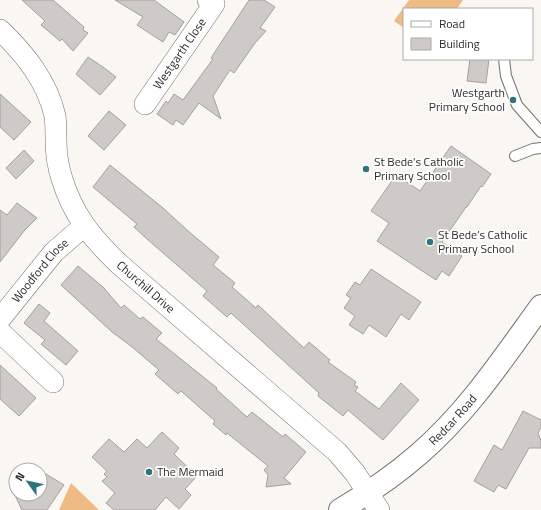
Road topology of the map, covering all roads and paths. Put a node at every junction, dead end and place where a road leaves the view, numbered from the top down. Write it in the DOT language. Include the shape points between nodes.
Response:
graph roads {
  1 [pos="213,2"];
  2 [pos="0,30"];
  3 [pos="504,60"];
  4 [pos="145,104"];
  5 [pos="541,132"];
  6 [pos="541,148"];
  7 [pos="515,156"];
  8 [pos="84,226"];
  9 [pos="541,306"];
  10 [pos="0,319"];
  11 [pos="0,332"];
  12 [pos="54,382"];
  13 [pos="373,502"];
  14 [pos="340,510"];
  1 -- 4 [label="street, Westgarth Close"];
  2 -- 8 [label="street, Churchill Drive" via="30,63 48,95 55,117 56,152 62,178"];
  3 -- 5 [label="lane" via="506,76 517,105"];
  6 -- 7 [label="lane"];
  8 -- 10 [label="street, Woodford Close" via="54,252"];
  8 -- 13 [label="street, Churchill Drive" via="119,264 337,452 355,473"];
  9 -- 13 [label="street, Redcar Road" via="486,383 456,418"];
  11 -- 12 [label="street"];
  13 -- 14 [label="street, Redcar Road"];
}
